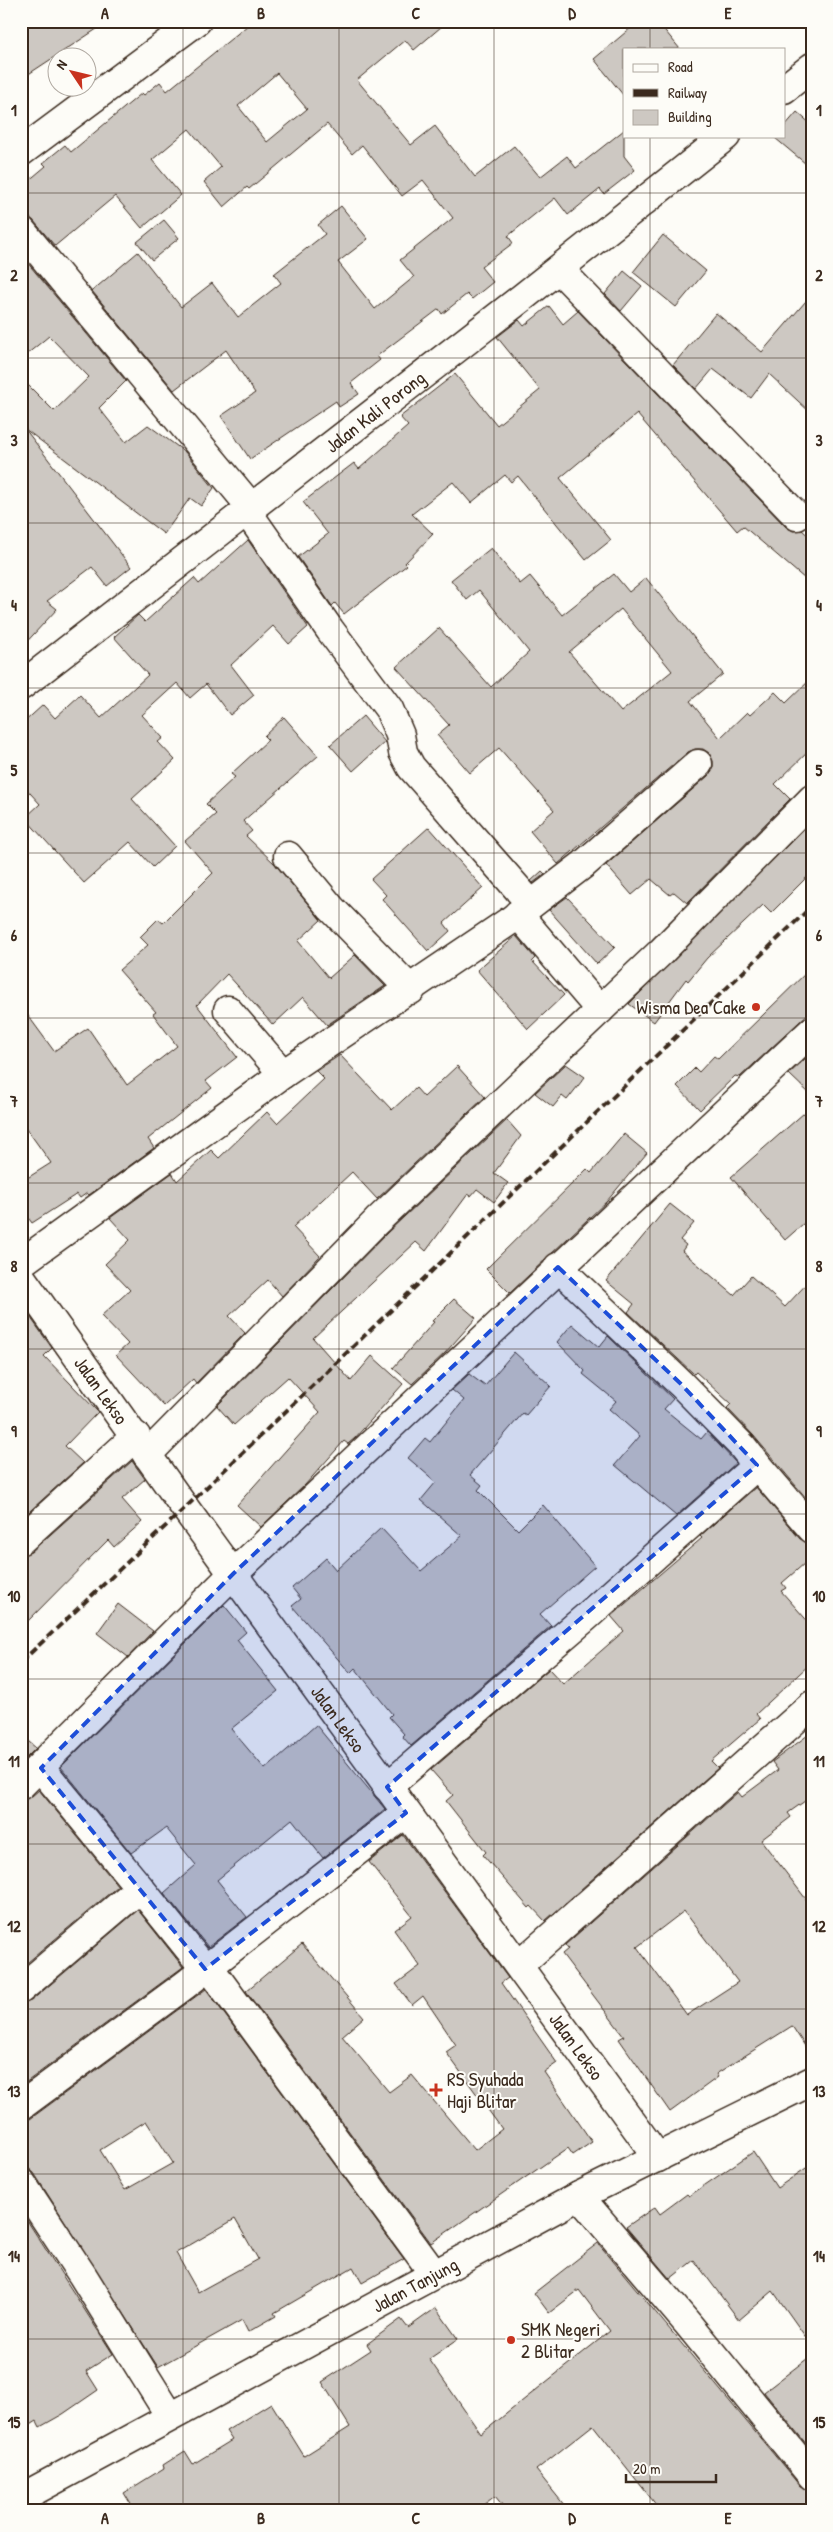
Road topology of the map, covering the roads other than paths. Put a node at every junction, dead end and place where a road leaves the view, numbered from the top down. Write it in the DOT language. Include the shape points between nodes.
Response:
graph roads {
  1 [pos="197,21"];
  2 [pos="812,67"];
  3 [pos="786,88"];
  4 [pos="723,138"];
  5 [pos="21,152"];
  6 [pos="21,230"];
  7 [pos="559,269"];
  8 [pos="248,509"];
  9 [pos="797,516"];
  10 [pos="21,686"];
  11 [pos="698,764"];
  12 [pos="812,799"];
  13 [pos="288,856"];
  14 [pos="524,909"];
  15 [pos="411,990"];
  16 [pos="228,1010"];
  17 [pos="600,1010"];
  18 [pos="812,1031"];
  19 [pos="282,1074"];
  20 [pos="21,1263"];
  21 [pos="558,1267"];
  22 [pos="21,1277"];
  23 [pos="141,1446"];
  24 [pos="758,1465"];
  25 [pos="812,1529"];
  26 [pos="21,1540"];
  27 [pos="234,1573"];
  28 [pos="812,1705"];
  29 [pos="31,1777"];
  30 [pos="388,1787"];
  31 [pos="406,1813"];
  32 [pos="140,1888"];
  33 [pos="519,1966"];
  34 [pos="207,1968"];
  35 [pos="21,1989"];
  36 [pos="812,2081"];
  37 [pos="21,2106"];
  38 [pos="658,2158"];
  39 [pos="21,2182"];
  40 [pos="579,2196"];
  41 [pos="434,2274"];
  42 [pos="170,2416"];
  43 [pos="812,2476"];
  44 [pos="21,2498"];
  1 -- 5 [label="street"];
  2 -- 3 [label="street"];
  4 -- 7 [label="street, Jalan Kali Porong"];
  6 -- 8 [label="street"];
  7 -- 8 [label="street, Jalan Kali Porong"];
  7 -- 9 [label="street"];
  8 -- 10 [label="street, Jalan Kali Porong"];
  8 -- 14 [label="street" via="389,709 411,767"];
  11 -- 14 [label="street" via="584,864"];
  12 -- 17 [label="street"];
  13 -- 15 [label="street" via="331,908"];
  14 -- 15 [label="street"];
  14 -- 17 [label="street"];
  15 -- 19 [label="street"];
  16 -- 19 [label="street"];
  17 -- 23 [label="street"];
  18 -- 21 [label="street"];
  19 -- 20 [label="street"];
  21 -- 24 [label="street" via="682,1384"];
  21 -- 27 [label="street"];
  22 -- 23 [label="street, Jalan Lekso"];
  23 -- 26 [label="street"];
  23 -- 27 [label="street, Jalan Lekso"];
  24 -- 25 [label="street"];
  24 -- 30 [label="street"];
  27 -- 29 [label="street"];
  27 -- 30 [label="street, Jalan Lekso"];
  28 -- 33 [label="street"];
  29 -- 32 [label="street"];
  30 -- 31 [label="street, Jalan Lekso"];
  31 -- 33 [label="street, Jalan Lekso"];
  31 -- 34 [label="street"];
  32 -- 34 [label="street"];
  32 -- 35 [label="street"];
  33 -- 38 [label="street, Jalan Lekso"];
  34 -- 37 [label="street"];
  34 -- 41 [label="street"];
  36 -- 38 [label="street, Jalan Tanjung"];
  38 -- 40 [label="street, Jalan Tanjung"];
  39 -- 42 [label="street" via="84,2276"];
  40 -- 41 [label="street, Jalan Tanjung"];
  40 -- 43 [label="street"];
  41 -- 42 [label="street, Jalan Tanjung"];
  42 -- 44 [label="street, Jalan Tanjung"];
}
